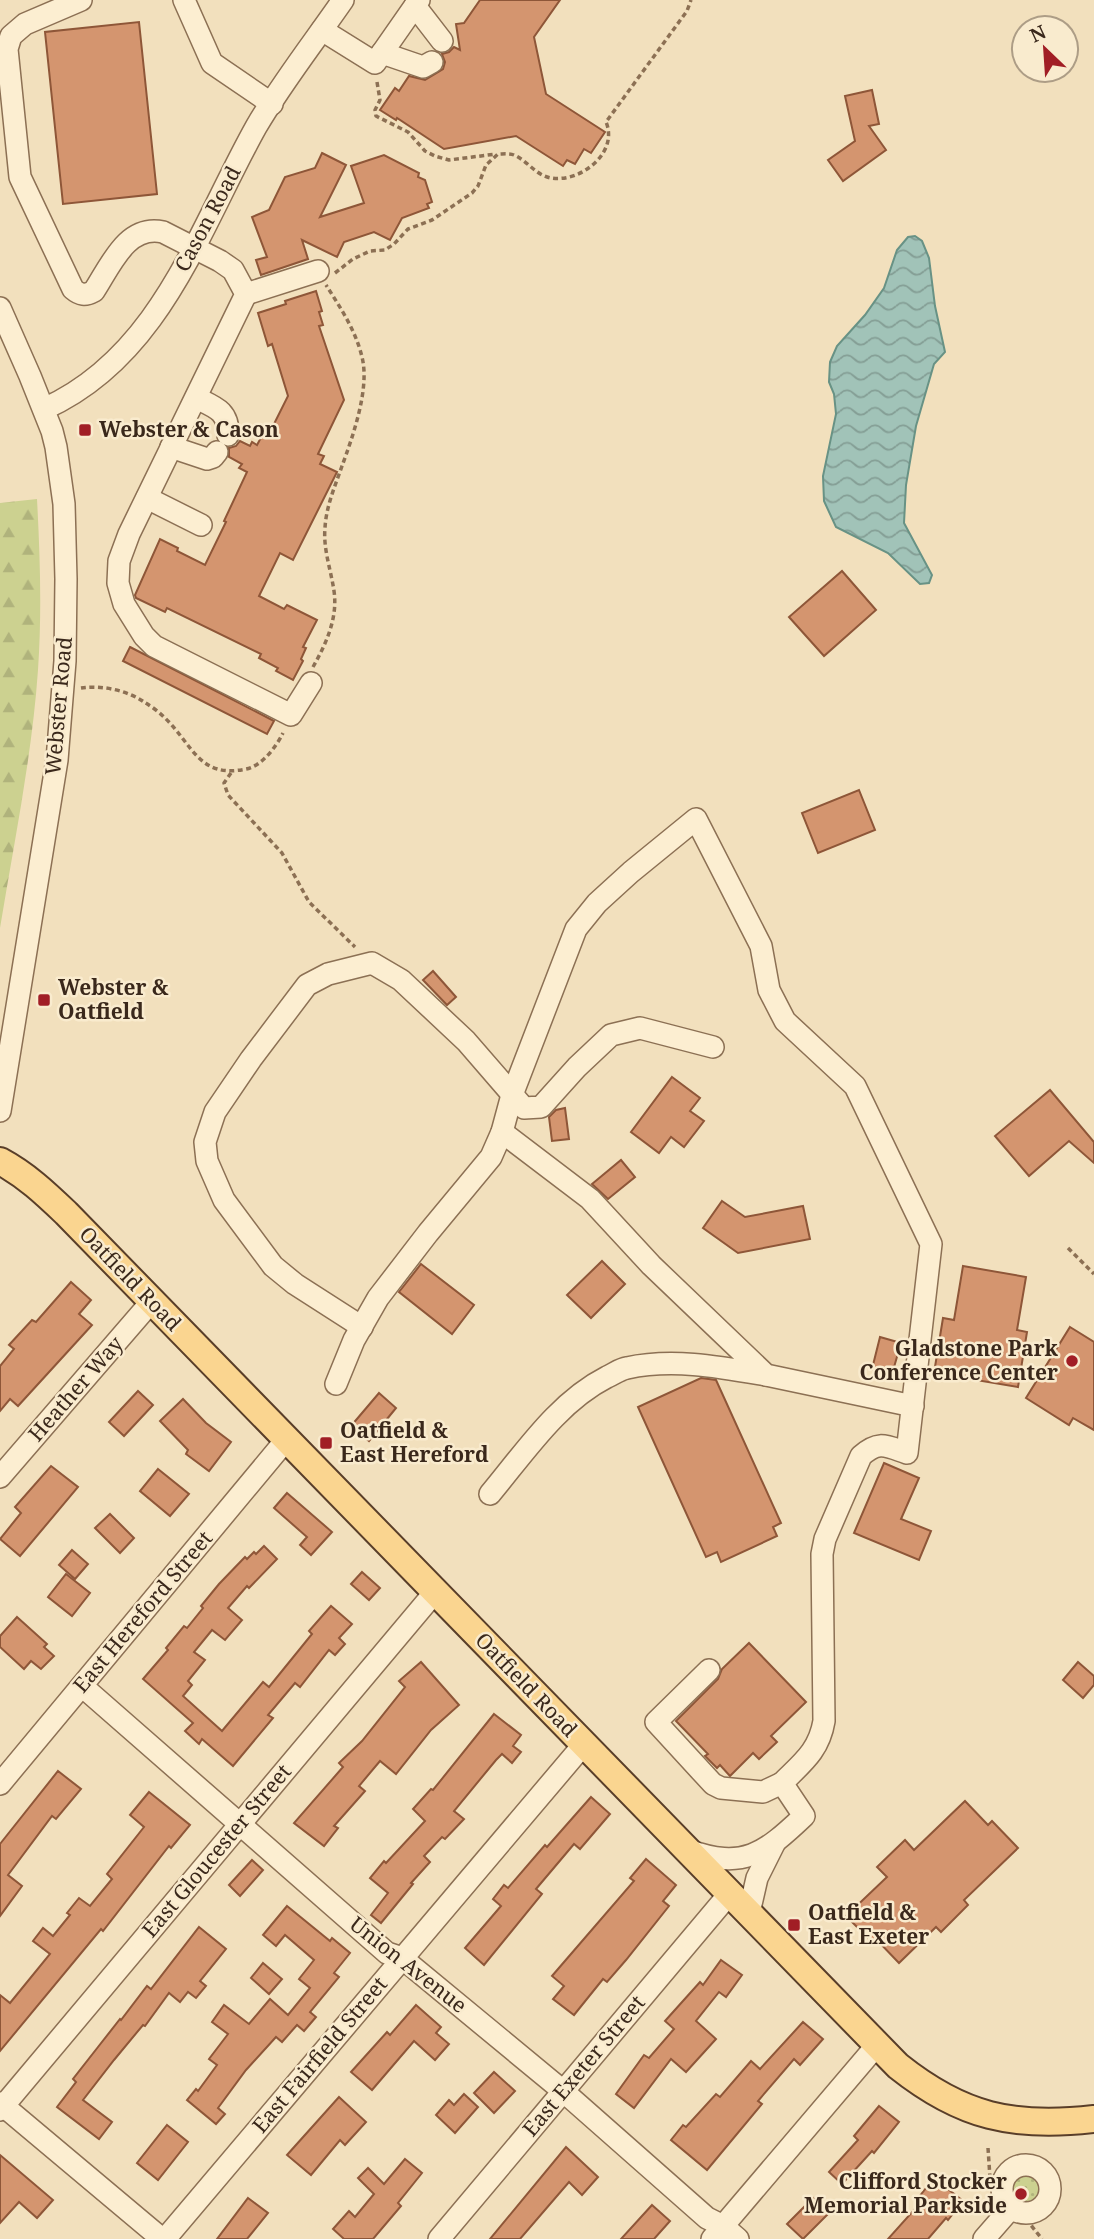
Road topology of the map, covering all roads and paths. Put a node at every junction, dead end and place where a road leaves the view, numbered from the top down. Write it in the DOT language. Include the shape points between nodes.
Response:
graph roads {
  1 [pos="81,0"];
  2 [pos="184,0"];
  3 [pos="343,0"];
  4 [pos="691,0"];
  5 [pos="417,3"];
  6 [pos="322,30"];
  7 [pos="442,41"];
  8 [pos="378,58"];
  9 [pos="432,62"];
  10 [pos="272,104"];
  11 [pos="498,154"];
  12 [pos="195,248"];
  13 [pos="321,277"];
  14 [pos="246,294"];
  15 [pos="0,308"];
  16 [pos="196,398"];
  17 [pos="44,409"];
  18 [pos="171,447"];
  19 [pos="147,498"];
  20 [pos="201,526"];
  21 [pos="311,683"];
  22 [pos="81,688"];
  23 [pos="292,715"];
  24 [pos="231,772"];
  25 [pos="372,963"];
  26 [pos="6,1038"];
  27 [pos="713,1047"];
  28 [pos="512,1095"];
  29 [pos="0,1111"];
  30 [pos="502,1132"];
  31 [pos="0,1161"];
  32 [pos="1068,1248"];
  33 [pos="1094,1273"];
  34 [pos="152,1301"];
  35 [pos="362,1327"];
  36 [pos="766,1375"];
  37 [pos="336,1384"];
  38 [pos="913,1406"];
  39 [pos="286,1440"];
  40 [pos="0,1477"];
  41 [pos="490,1494"];
  42 [pos="435,1592"];
  43 [pos="709,1670"];
  44 [pos="82,1686"];
  45 [pos="584,1744"];
  46 [pos="782,1783"];
  47 [pos="0,1784"];
  48 [pos="240,1823"];
  49 [pos="774,1844"];
  50 [pos="688,1850"];
  51 [pos="730,1893"];
  52 [pos="749,1913"];
  53 [pos="402,1958"];
  54 [pos="877,2045"];
  55 [pos="563,2091"];
  56 [pos="1,2106"];
  57 [pos="1094,2119"];
  58 [pos="988,2148"];
  59 [pos="1003,2182"];
  60 [pos="1017,2211"];
  61 [pos="724,2235"];
  62 [pos="164,2239"];
  63 [pos="439,2239"];
  64 [pos="984,2239"];
  65 [pos="1042,2239"];
  1 -- 12 [label="street" via="25,24 11,36 7,62 20,177 79,294 93,291 125,244 144,231 163,232"];
  2 -- 10 [label="street" via="212,63"];
  3 -- 6 [label="street, Cason Road"];
  4 -- 11 [label="path" via="606,122 609,139 603,156 569,177 554,178 538,174 512,154"];
  5 -- 7 [label="street"];
  5 -- 8 [label="street"];
  6 -- 8 [label="street"];
  6 -- 10 [label="street, Cason Road"];
  8 -- 9 [label="street" via="423,67"];
  8 -- 11 [label="path" via="380,100 375,110 381,120 408,132 425,151 442,158"];
  10 -- 12 [label="street, Cason Road"];
  11 -- 13 [label="path" via="486,165 472,193 432,220 408,229 385,250 370,251"];
  12 -- 14 [label="street" via="233,270"];
  12 -- 17 [label="street, Cason Road" via="124,353 93,381"];
  13 -- 14 [label="street"];
  13 -- 21 [label="path" via="352,331 364,375 324,528 336,609 307,678"];
  14 -- 16 [label="street"];
  15 -- 17 [label="street, Webster Road"];
  16 -- 18 [label="street"];
  16 -- 18 [label="street" via="225,416 228,424 223,443 208,460"];
  17 -- 26 [label="street, Webster Road" via="56,447 64,504 65,661 57,760"];
  18 -- 19 [label="street"];
  19 -- 20 [label="street"];
  19 -- 23 [label="street" via="119,561 118,583 134,622 154,646"];
  21 -- 23 [label="street"];
  22 -- 24 [label="path" via="120,690 142,700 166,719 196,757 211,768"];
  23 -- 24 [label="path" via="266,756 253,768"];
  24 -- 25 [label="path" via="224,783 228,795 282,853 309,902"];
  25 -- 28 [label="street" via="401,980 457,1032"];
  25 -- 35 [label="street" via="328,974 307,985 215,1112 205,1142 207,1161 224,1200 273,1266"];
  26 -- 29 [label="street, Webster Road"];
  27 -- 28 [label="street" via="639,1027 611,1035 541,1107 524,1108"];
  28 -- 30 [label="street"];
  28 -- 38 [label="street" via="576,929 597,903 696,819 761,946 769,990 785,1021 855,1086 931,1244"];
  30 -- 35 [label="street" via="491,1157 386,1287"];
  30 -- 36 [label="street" via="590,1199 651,1265"];
  31 -- 34 [label="main road, Oatfield Road" via="39,1187"];
  32 -- 33 [label="path"];
  34 -- 39 [label="main road, Oatfield Road"];
  34 -- 40 [label="street, Heather Way"];
  35 -- 37 [label="street"];
  36 -- 38 [label="street"];
  36 -- 41 [label="street" via="667,1363 624,1368 562,1408"];
  38 -- 46 [label="street" via="907,1453 881,1444 861,1456 825,1539 822,1735 817,1748"];
  39 -- 42 [label="main road, Oatfield Road"];
  39 -- 44 [label="street, East Hereford Street"];
  42 -- 45 [label="main road, Oatfield Road"];
  42 -- 48 [label="street, East Gloucester Street"];
  43 -- 46 [label="street" via="656,1722 721,1788 764,1792"];
  44 -- 47 [label="street, East Hereford Street"];
  44 -- 48 [label="street, Union Avenue"];
  45 -- 50 [label="main road, Oatfield Road"];
  45 -- 53 [label="street, East Fairfield Street"];
  46 -- 49 [label="street" via="804,1816"];
  48 -- 53 [label="street, Union Avenue" via="387,1953"];
  48 -- 56 [label="street, East Gloucester Street"];
  49 -- 50 [label="street" via="740,1859"];
  49 -- 52 [label="street" via="757,1878"];
  50 -- 51 [label="main road, Oatfield Road"];
  51 -- 52 [label="main road, Oatfield Road"];
  51 -- 55 [label="street, East Exeter Street"];
  52 -- 54 [label="main road, Oatfield Road"];
  53 -- 55 [label="street, Union Avenue"];
  53 -- 62 [label="street, East Fairfield Street"];
  54 -- 57 [label="main road, Oatfield Road" via="928,2089 990,2116 1044,2123"];
  54 -- 61 [label="street"];
  55 -- 61 [label="street, Union Avenue"];
  55 -- 63 [label="street, East Exeter Street"];
  56 -- 62 [label="street"];
  58 -- 59 [label="path" via="990,2178"];
  59 -- 60 [label="street" via="1004,2200"];
  59 -- 60 [label="street" via="1020,2166 1033,2166 1047,2178 1050,2189 1043,2205 1035,2211"];
  60 -- 64 [label="street"];
  60 -- 65 [label="path"];
}
